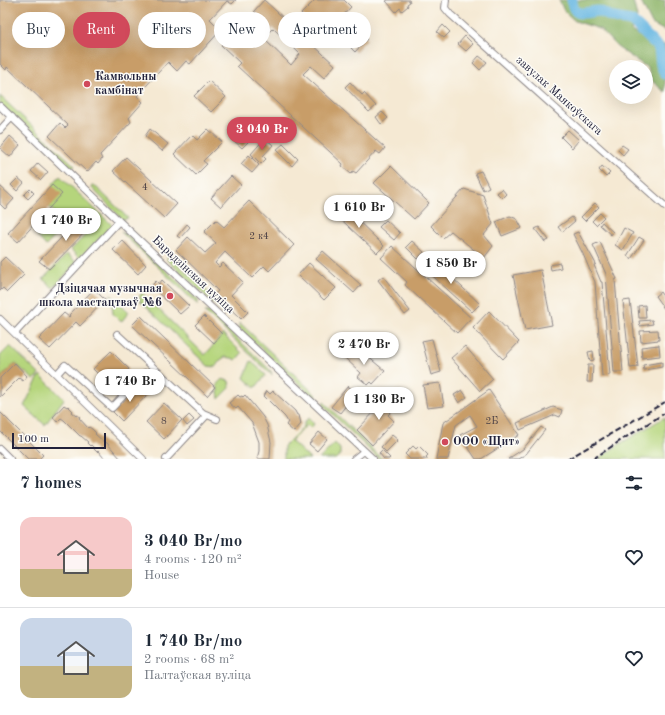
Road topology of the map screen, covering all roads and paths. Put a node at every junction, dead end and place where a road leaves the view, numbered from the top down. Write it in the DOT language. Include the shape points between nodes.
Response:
graph roads {
  1 [pos="446,0"];
  2 [pos="0,106"];
  3 [pos="12,117"];
  4 [pos="0,130"];
  5 [pos="665,206"];
  6 [pos="119,221"];
  7 [pos="0,319"];
  8 [pos="14,333"];
  9 [pos="117,334"];
  10 [pos="145,373"];
  11 [pos="56,374"];
  12 [pos="206,416"];
  13 [pos="217,419"];
  14 [pos="0,450"];
  15 [pos="364,451"];
  16 [pos="10,459"];
  17 [pos="144,459"];
  18 [pos="166,459"];
  19 [pos="354,459"];
  20 [pos="373,459"];
  1 -- 5 [label="street, завулак Маякоўскага" via="445,8 450,14"];
  2 -- 3 [label="street, Барадзінская вуліца"];
  3 -- 4 [label="street"];
  3 -- 6 [label="street, Барадзінская вуліца"];
  6 -- 8 [label="street"];
  6 -- 15 [label="street, Барадзінская вуліца"];
  7 -- 8 [label="street"];
  8 -- 11 [label="street"];
  9 -- 12 [label="street"];
  10 -- 11 [label="street" via="112,408 66,365"];
  11 -- 17 [label="street"];
  12 -- 13 [label="street"];
  12 -- 18 [label="street"];
  14 -- 16 [label="street"];
  15 -- 19 [label="street"];
  15 -- 20 [label="street, Барадзінская вуліца"];
}
